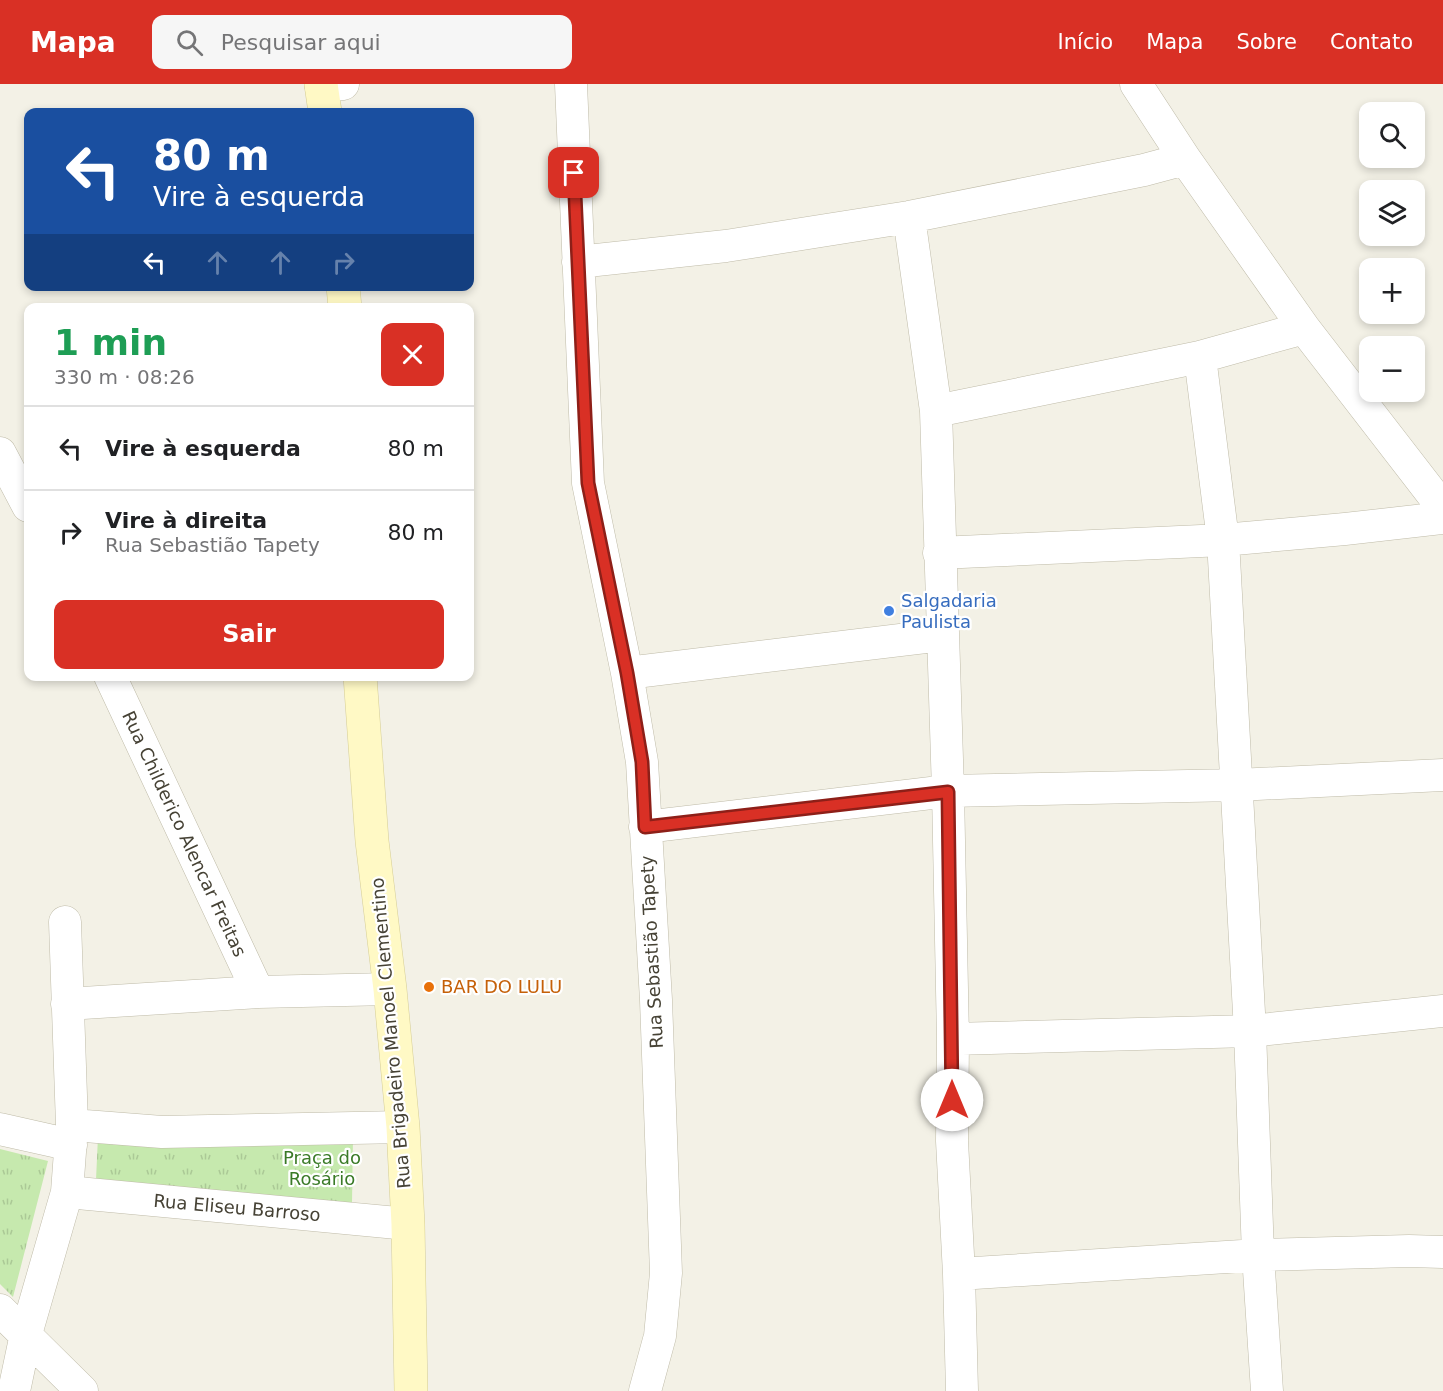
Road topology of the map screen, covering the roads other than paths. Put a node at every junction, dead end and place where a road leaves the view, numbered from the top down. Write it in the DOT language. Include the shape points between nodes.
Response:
graph roads {
  1 [pos="571,84"];
  2 [pos="1136,84"];
  3 [pos="1185,159"];
  4 [pos="909,217"];
  5 [pos="578,262"];
  6 [pos="1304,328"];
  7 [pos="1200,357"];
  8 [pos="936,411"];
  9 [pos="0,453"];
  10 [pos="15,490"];
  11 [pos="1443,508"];
  12 [pos="1443,518"];
  13 [pos="1223,540"];
  14 [pos="939,553"];
  15 [pos="942,634"];
  16 [pos="627,673"];
  17 [pos="112,681"];
  18 [pos="360,681"];
  19 [pos="1443,775"];
  20 [pos="1237,785"];
  21 [pos="948,792"];
  22 [pos="645,827"];
  23 [pos="65,922"];
  24 [pos="390,989"];
  25 [pos="258,992"];
  26 [pos="68,1004"];
  27 [pos="1443,1011"];
  28 [pos="1250,1031"];
  29 [pos="953,1039"];
  30 [pos="403,1127"];
  31 [pos="0,1129"];
  32 [pos="71,1135"];
  33 [pos="67,1192"];
  34 [pos="408,1224"];
  35 [pos="1443,1252"];
  36 [pos="1258,1255"];
  37 [pos="959,1274"];
  38 [pos="0,1310"];
  39 [pos="26,1334"];
  40 [pos="10,1383"];
  41 [pos="82,1391"];
  42 [pos="411,1391"];
  43 [pos="644,1391"];
  44 [pos="962,1391"];
  45 [pos="1267,1391"];
  1 -- 5 [label="street, Rua Sebastião Tapety"];
  2 -- 3 [label="street"];
  3 -- 4 [label="street"];
  3 -- 6 [label="street"];
  4 -- 5 [label="street" via="726,246"];
  4 -- 8 [label="street"];
  5 -- 16 [label="street, Rua Sebastião Tapety" via="588,483"];
  6 -- 7 [label="street"];
  6 -- 11 [label="street"];
  7 -- 8 [label="street"];
  7 -- 13 [label="street"];
  8 -- 14 [label="street"];
  9 -- 10 [label="street"];
  12 -- 13 [label="street"];
  13 -- 14 [label="street"];
  13 -- 20 [label="street"];
  14 -- 15 [label="street"];
  15 -- 16 [label="street"];
  15 -- 21 [label="street"];
  16 -- 22 [label="street, Rua Sebastião Tapety" via="642,762"];
  17 -- 25 [label="street, Rua Childerico Alencar Freitas"];
  18 -- 24 [label="main road, Rua Brigadeiro Manoel Clementino" via="372,842"];
  19 -- 20 [label="street"];
  20 -- 21 [label="street"];
  20 -- 28 [label="street"];
  21 -- 22 [label="street"];
  21 -- 29 [label="street"];
  22 -- 43 [label="street, Rua Sebastião Tapety" via="666,1273 660,1336"];
  23 -- 26 [label="street"];
  24 -- 25 [label="street"];
  24 -- 30 [label="main road, Rua Brigadeiro Manoel Clementino"];
  25 -- 26 [label="street"];
  26 -- 32 [label="street"];
  27 -- 28 [label="street"];
  28 -- 29 [label="street"];
  28 -- 36 [label="street"];
  29 -- 37 [label="street" via="952,1141"];
  30 -- 32 [label="street"];
  30 -- 34 [label="main road, Rua Brigadeiro Manoel Clementino"];
  31 -- 32 [label="street"];
  32 -- 33 [label="street"];
  33 -- 34 [label="street, Rua Eliseu Barroso"];
  33 -- 39 [label="street"];
  34 -- 42 [label="main road, Rua Brigadeiro Manoel Clementino"];
  35 -- 36 [label="street"];
  36 -- 37 [label="street"];
  36 -- 45 [label="street"];
  37 -- 44 [label="street"];
  38 -- 39 [label="street"];
  39 -- 40 [label="street"];
  39 -- 41 [label="street"];
}
